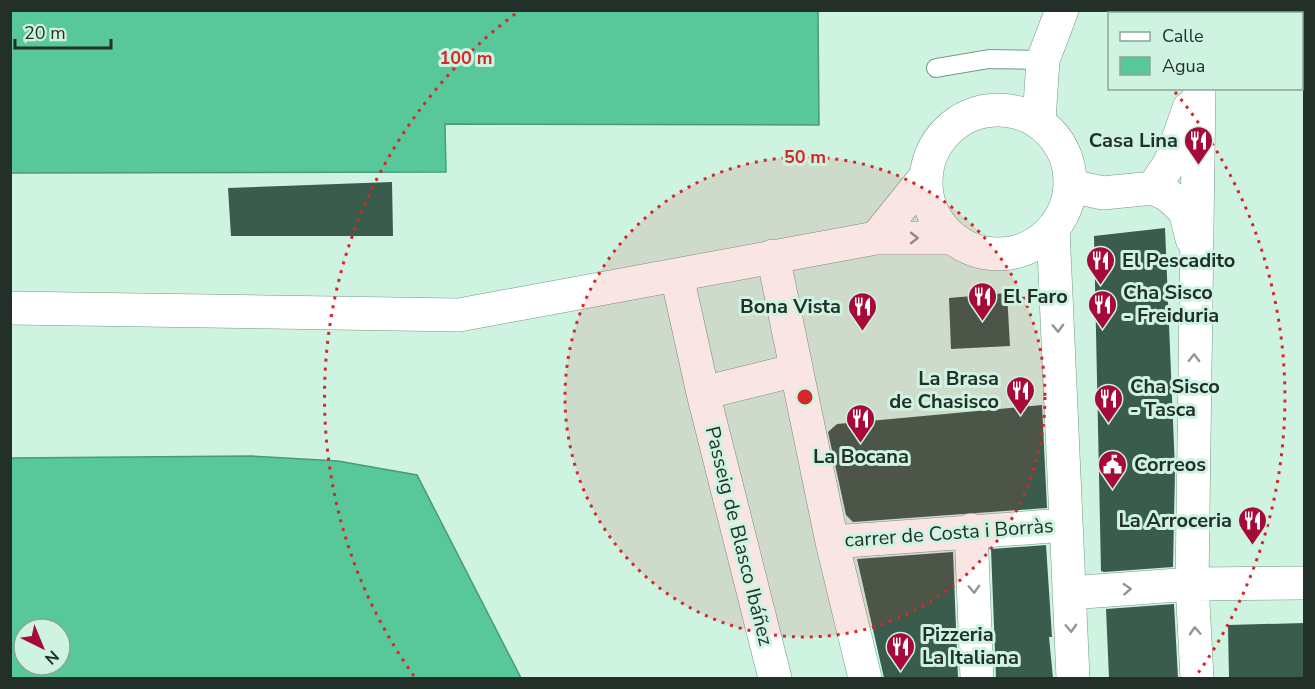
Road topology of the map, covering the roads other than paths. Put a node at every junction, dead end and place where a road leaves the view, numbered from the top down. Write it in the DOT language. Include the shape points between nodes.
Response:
graph roads {
  1 [pos="1062,10"];
  2 [pos="1043,60"];
  3 [pos="936,68"];
  4 [pos="1197,90"];
  5 [pos="1198,90"];
  6 [pos="1004,109"];
  7 [pos="1039,122"];
  8 [pos="926,176"];
  9 [pos="1070,186"];
  10 [pos="1153,188"];
  11 [pos="1053,228"];
  12 [pos="876,238"];
  13 [pos="952,238"];
  14 [pos="1196,255"];
  15 [pos="773,256"];
  16 [pos="677,276"];
  17 [pos="10,308"];
  18 [pos="796,370"];
  19 [pos="703,393"];
  20 [pos="1066,525"];
  21 [pos="971,530"];
  22 [pos="842,541"];
  23 [pos="1305,583"];
  24 [pos="1192,584"];
  25 [pos="1069,593"];
  26 [pos="774,678"];
  27 [pos="865,678"];
  28 [pos="977,678"];
  29 [pos="1073,678"];
  30 [pos="1197,678"];
  1 -- 2 [label="street"];
  2 -- 3 [label="lane" via="989,59"];
  2 -- 6 [label="street"];
  2 -- 7 [label="street"];
  4 -- 10 [label="street" via="1170,163"];
  5 -- 14 [label="street"];
  6 -- 7 [label="street"];
  6 -- 8 [label="street" via="966,117 945,132 930,157"];
  7 -- 9 [label="street" via="1057,139 1068,162"];
  8 -- 12 [label="street"];
  8 -- 13 [label="street" via="933,214"];
  9 -- 10 [label="street" via="1103,193"];
  9 -- 11 [label="street" via="1068,204"];
  10 -- 14 [label="street" via="1168,195 1185,212"];
  11 -- 13 [label="street" via="1024,250 999,255 974,251"];
  11 -- 20 [label="street, carrer de Costa i Borràs, one-way"];
  12 -- 13 [label="street, one-way"];
  12 -- 15 [label="street"];
  24 -- 14 [label="street, one-way"];
  15 -- 16 [label="street"];
  15 -- 18 [label="street"];
  16 -- 17 [label="street" via="459,315"];
  16 -- 19 [label="street, Passeig de Blasco Ibáñez"];
  18 -- 19 [label="street"];
  18 -- 22 [label="street"];
  19 -- 26 [label="street, Passeig de Blasco Ibáñez"];
  20 -- 21 [label="street, carrer de Costa i Borràs"];
  20 -- 25 [label="street, carrer de Costa i Borràs"];
  21 -- 22 [label="street, carrer de Costa i Borràs"];
  21 -- 28 [label="street, one-way"];
  22 -- 27 [label="street"];
  23 -- 24 [label="street"];
  25 -- 24 [label="street, one-way"];
  30 -- 24 [label="street, one-way"];
  25 -- 29 [label="street, carrer de Costa i Borràs, one-way"];
}
